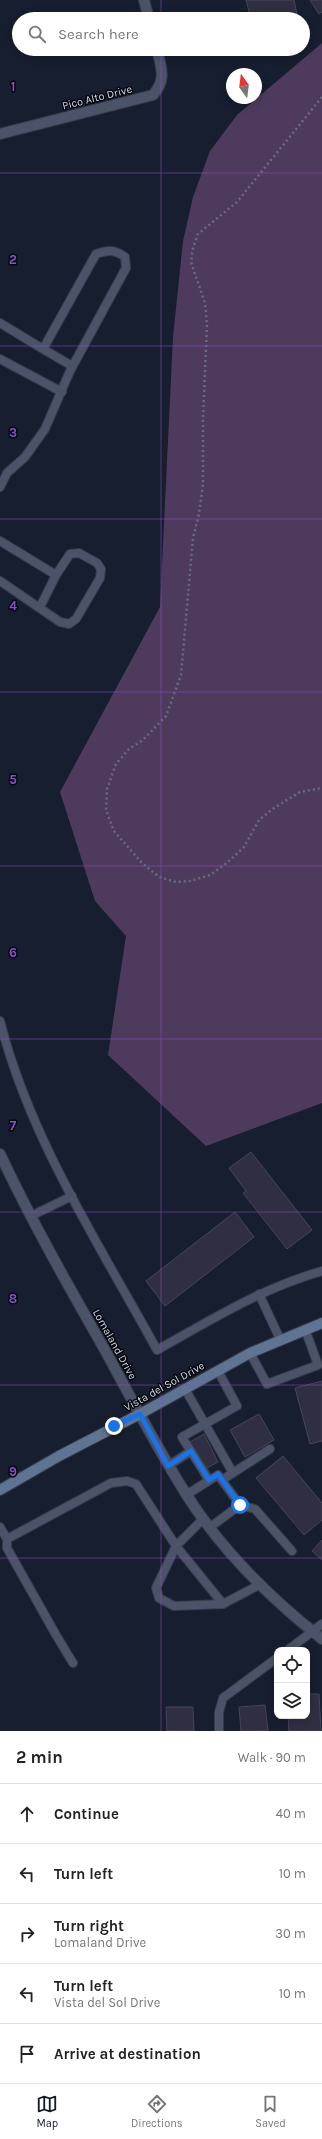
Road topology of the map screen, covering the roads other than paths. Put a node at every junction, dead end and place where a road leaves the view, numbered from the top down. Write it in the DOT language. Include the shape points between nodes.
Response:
graph roads {
  1 [pos="144,0"];
  2 [pos="147,12"];
  3 [pos="159,56"];
  4 [pos="0,134"];
  5 [pos="0,323"];
  6 [pos="43,349"];
  7 [pos="0,359"];
  8 [pos="72,366"];
  9 [pos="62,392"];
  10 [pos="0,487"];
  11 [pos="0,541"];
  12 [pos="56,575"];
  13 [pos="0,581"];
  14 [pos="40,607"];
  15 [pos="0,1021"];
  16 [pos="0,1154"];
  17 [pos="72,1196"];
  18 [pos="31,1216"];
  19 [pos="322,1271"];
  20 [pos="259,1294"];
  21 [pos="322,1323"];
  22 [pos="306,1329"];
  23 [pos="280,1339"];
  24 [pos="250,1353"];
  25 [pos="218,1370"];
  26 [pos="185,1389"];
  27 [pos="140,1414"];
  28 [pos="205,1424"];
  29 [pos="270,1449"];
  30 [pos="194,1454"];
  31 [pos="168,1466"];
  32 [pos="233,1473"];
  33 [pos="209,1480"];
  34 [pos="222,1480"];
  35 [pos="0,1490"];
  36 [pos="186,1495"];
  37 [pos="240,1505"];
  38 [pos="203,1519"];
  39 [pos="0,1527"];
  40 [pos="209,1528"];
  41 [pos="7,1539"];
  42 [pos="176,1546"];
  43 [pos="292,1551"];
  44 [pos="260,1585"];
  45 [pos="223,1604"];
  46 [pos="322,1624"];
  47 [pos="313,1632"];
  48 [pos="322,1639"];
  49 [pos="292,1647"];
  50 [pos="274,1660"];
  51 [pos="74,1663"];
  52 [pos="219,1731"];
  1 -- 2 [label="street"];
  3 -- 4 [label="street, Pico Alto Drive" via="161,86 153,95"];
  5 -- 6 [label="lane"];
  6 -- 8 [label="lane"];
  6 -- 8 [label="lane" via="96,254 108,250 119,253 125,257 126,268"];
  7 -- 9 [label="lane"];
  8 -- 9 [label="lane"];
  9 -- 10 [label="lane" via="45,429 25,458 7,473"];
  11 -- 12 [label="lane"];
  12 -- 14 [label="lane"];
  12 -- 14 [label="lane" via="70,554 79,552 97,563 101,569 100,578 76,619 69,624 60,622"];
  13 -- 14 [label="lane"];
  15 -- 17 [label="lane" via="8,1053 30,1109"];
  16 -- 18 [label="street, Lomaland Drive"];
  17 -- 18 [label="lane"];
  17 -- 20 [label="lane" via="157,1350"];
  18 -- 27 [label="street, Lomaland Drive"];
  19 -- 20 [label="lane"];
  20 -- 23 [label="lane"];
  21 -- 22 [label="main road, Vista del Sol Drive"];
  22 -- 23 [label="main road, Vista del Sol Drive"];
  22 -- 24 [label="lane" via="318,1365 267,1384"];
  23 -- 24 [label="main road, Vista del Sol Drive"];
  24 -- 25 [label="main road, Vista del Sol Drive"];
  25 -- 26 [label="main road, Vista del Sol Drive"];
  25 -- 28 [label="lane" via="237,1406"];
  26 -- 27 [label="main road, Vista del Sol Drive"];
  26 -- 28 [label="lane"];
  27 -- 31 [label="street, Lomaland Drive"];
  27 -- 35 [label="main road, Vista del Sol Drive"];
  28 -- 30 [label="lane" via="182,1437"];
  28 -- 32 [label="lane" via="213,1444"];
  29 -- 32 [label="lane"];
  30 -- 31 [label="lane"];
  30 -- 33 [label="lane"];
  31 -- 36 [label="street, Lomaland Drive"];
  32 -- 34 [label="lane"];
  33 -- 34 [label="lane" via="218,1474"];
  33 -- 36 [label="lane"];
  34 -- 37 [label="lane"];
  36 -- 38 [label="street, Lomaland Drive"];
  37 -- 40 [label="lane"];
  37 -- 43 [label="lane" via="255,1509"];
  38 -- 40 [label="street, Lomaland Drive"];
  38 -- 42 [label="lane"];
  39 -- 41 [label="lane"];
  40 -- 44 [label="street, Lomaland Drive"];
  41 -- 42 [label="lane" via="110,1484 127,1481 136,1484"];
  41 -- 51 [label="lane" via="7,1548"];
  42 -- 45 [label="lane"];
  42 -- 45 [label="lane" via="156,1588 159,1598 174,1606"];
  44 -- 45 [label="lane"];
  44 -- 47 [label="street, Lomaland Drive" via="287,1612"];
  46 -- 47 [label="lane"];
  47 -- 48 [label="street, Lomaland Drive"];
  47 -- 49 [label="lane"];
  50 -- 52 [label="lane" via="223,1698 218,1712"];
}
